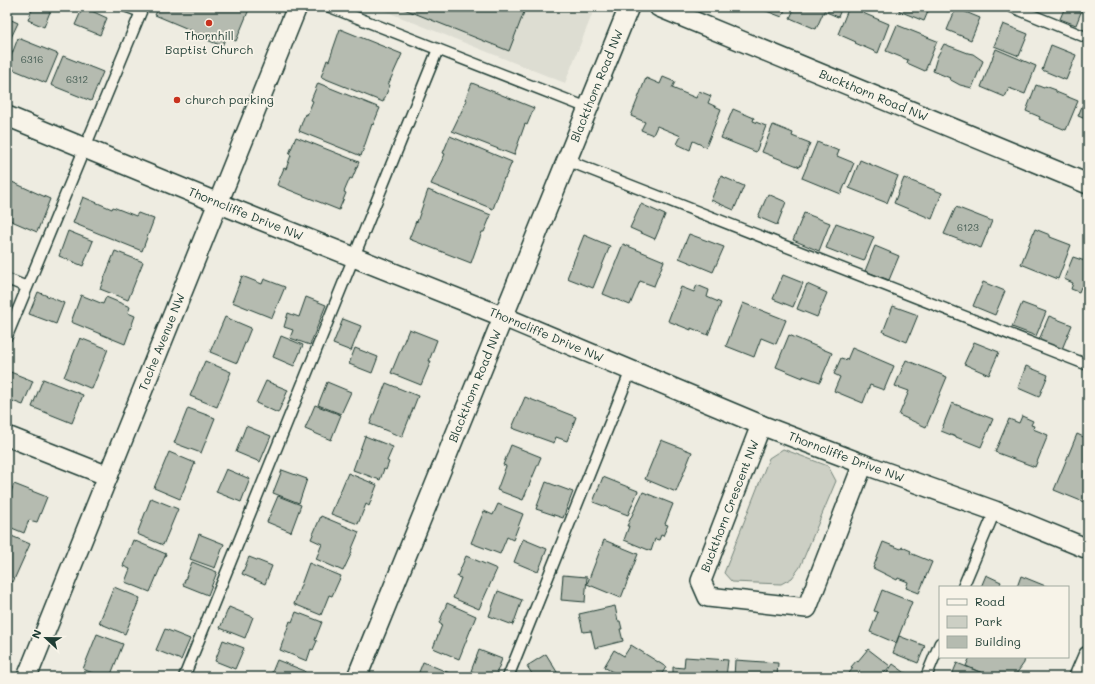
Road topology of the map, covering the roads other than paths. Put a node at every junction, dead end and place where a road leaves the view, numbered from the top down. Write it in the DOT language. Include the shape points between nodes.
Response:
graph roads {
  1 [pos="127,7"];
  2 [pos="296,7"];
  3 [pos="330,7"];
  4 [pos="629,7"];
  5 [pos="659,7"];
  6 [pos="1012,7"];
  7 [pos="142,10"];
  8 [pos="1088,38"];
  9 [pos="438,50"];
  10 [pos="588,108"];
  11 [pos="7,116"];
  12 [pos="84,148"];
  13 [pos="566,160"];
  14 [pos="1088,184"];
  15 [pos="218,203"];
  16 [pos="354,257"];
  17 [pos="7,279"];
  18 [pos="27,287"];
  19 [pos="504,317"];
  20 [pos="7,336"];
  21 [pos="1088,365"];
  22 [pos="631,370"];
  23 [pos="761,425"];
  24 [pos="7,436"];
  25 [pos="864,464"];
  26 [pos="108,476"];
  27 [pos="995,511"];
  28 [pos="1088,549"];
  29 [pos="964,586"];
  30 [pos="939,645"];
  31 [pos="1088,656"];
  32 [pos="27,677"];
  33 [pos="184,677"];
  34 [pos="357,677"];
  35 [pos="508,677"];
  36 [pos="926,677"];
  37 [pos="1079,677"];
  1 -- 7 [label="lane"];
  2 -- 15 [label="street, Tache Avenue NW"];
  3 -- 9 [label="lane"];
  4 -- 10 [label="street, Blackthorn Road NW"];
  5 -- 14 [label="street, Buckthorn Road NW"];
  6 -- 8 [label="lane"];
  7 -- 12 [label="lane"];
  9 -- 10 [label="lane"];
  9 -- 16 [label="lane"];
  10 -- 13 [label="street, Blackthorn Road NW"];
  11 -- 12 [label="street, Thorncliffe Drive NW"];
  12 -- 15 [label="street, Thorncliffe Drive NW"];
  12 -- 18 [label="lane"];
  13 -- 19 [label="street, Blackthorn Road NW"];
  13 -- 21 [label="lane"];
  15 -- 16 [label="street, Thorncliffe Drive NW"];
  15 -- 26 [label="street, Tache Avenue NW"];
  16 -- 19 [label="street, Thorncliffe Drive NW"];
  16 -- 33 [label="lane"];
  17 -- 18 [label="lane"];
  18 -- 20 [label="lane"];
  19 -- 22 [label="street, Thorncliffe Drive NW"];
  19 -- 34 [label="street, Blackthorn Road NW"];
  22 -- 23 [label="street, Thorncliffe Drive NW"];
  22 -- 35 [label="lane"];
  23 -- 25 [label="street, Thorncliffe Drive NW"];
  23 -- 25 [label="street, Buckthorn Crescent NW" via="701,581 708,597 807,608"];
  24 -- 26 [label="street"];
  25 -- 27 [label="street, Thorncliffe Drive NW"];
  26 -- 32 [label="street, Tache Avenue NW"];
  27 -- 28 [label="street, Thorncliffe Drive NW"];
  27 -- 29 [label="lane"];
  30 -- 36 [label="lane"];
  31 -- 37 [label="street"];
}
